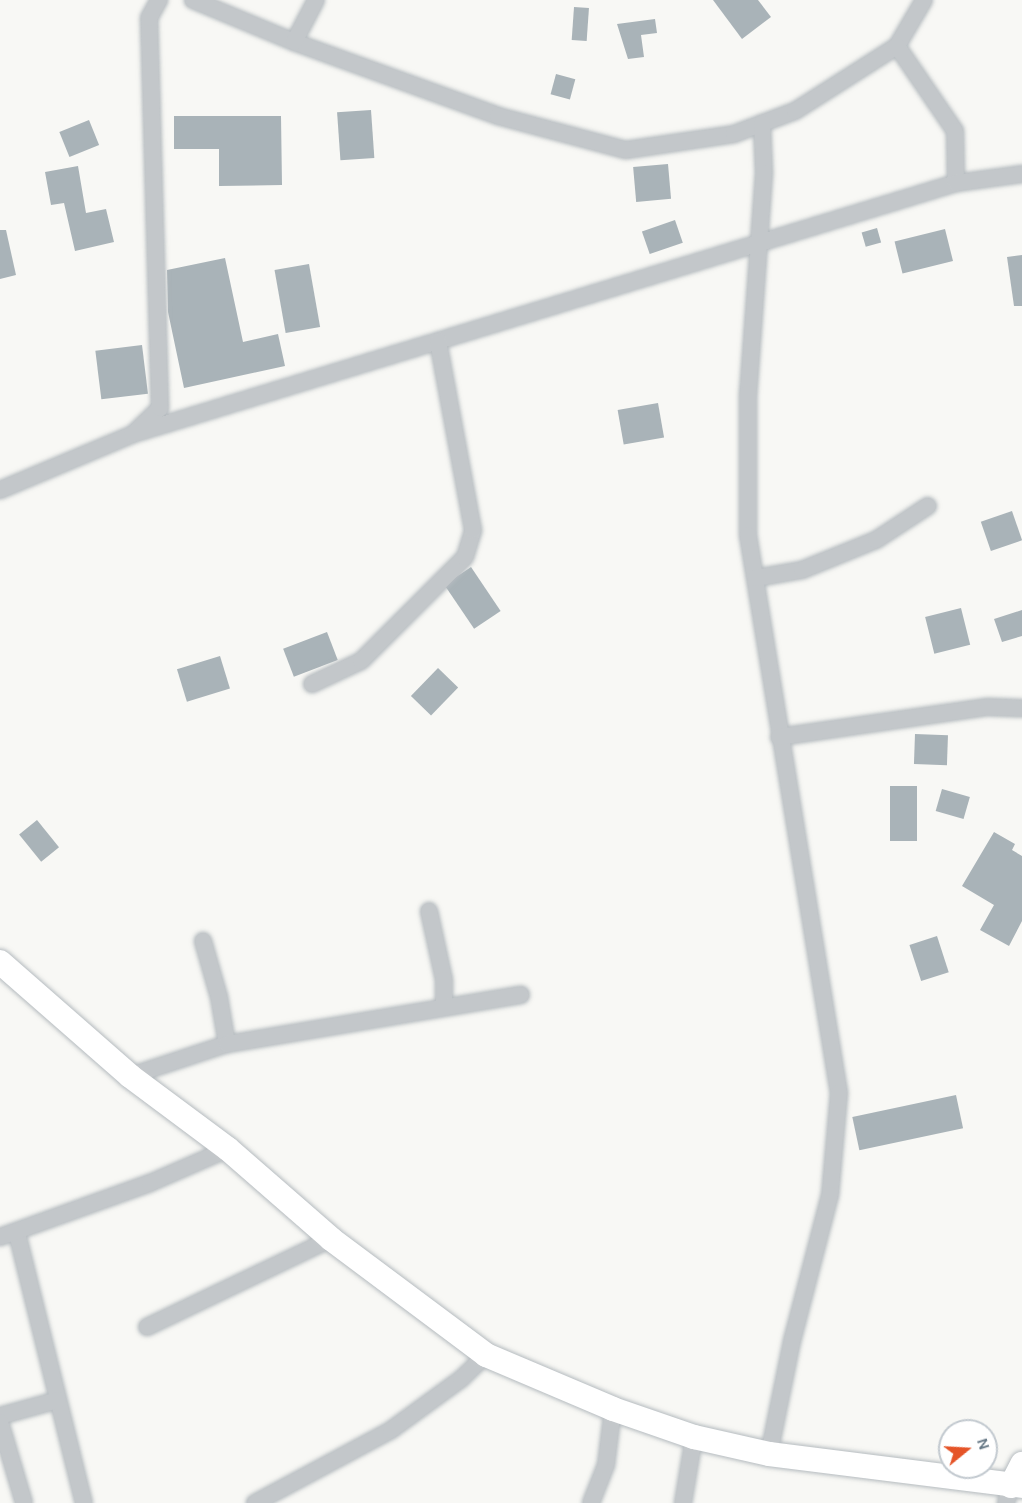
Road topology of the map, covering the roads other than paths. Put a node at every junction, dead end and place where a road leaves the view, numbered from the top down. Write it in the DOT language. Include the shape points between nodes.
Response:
graph roads {
  1 [pos="159,0"];
  2 [pos="193,0"];
  3 [pos="316,0"];
  4 [pos="924,0"];
  5 [pos="294,42"];
  6 [pos="897,46"];
  7 [pos="762,123"];
  8 [pos="1022,174"];
  9 [pos="957,183"];
  10 [pos="760,245"];
  11 [pos="438,341"];
  12 [pos="133,434"];
  13 [pos="0,490"];
  14 [pos="928,506"];
  15 [pos="756,578"];
  16 [pos="312,684"];
  17 [pos="1022,708"];
  18 [pos="779,737"];
  19 [pos="429,911"];
  20 [pos="203,941"];
  21 [pos="0,962"];
  22 [pos="521,995"];
  23 [pos="444,1007"];
  24 [pos="226,1044"];
  25 [pos="130,1076"];
  26 [pos="228,1149"];
  27 [pos="8,1235"];
  28 [pos="331,1239"];
  29 [pos="147,1327"];
  30 [pos="486,1355"];
  31 [pos="58,1400"];
  32 [pos="613,1409"];
  33 [pos="0,1416"];
  34 [pos="0,1422"];
  35 [pos="694,1437"];
  36 [pos="769,1454"];
  37 [pos="1022,1464"];
  38 [pos="1013,1492"];
  39 [pos="24,1503"];
  40 [pos="84,1503"];
  41 [pos="255,1503"];
  42 [pos="591,1503"];
  43 [pos="683,1503"];
  1 -- 12 [label="street" via="149,18 160,408"];
  2 -- 5 [label="street"];
  3 -- 5 [label="street"];
  4 -- 6 [label="street"];
  5 -- 7 [label="street" via="498,116 626,150 734,134"];
  6 -- 7 [label="street" via="795,111"];
  6 -- 9 [label="street" via="955,131"];
  7 -- 10 [label="street"];
  8 -- 9 [label="street"];
  9 -- 10 [label="street"];
  10 -- 11 [label="street"];
  10 -- 15 [label="street" via="748,406 748,535"];
  11 -- 12 [label="street"];
  11 -- 16 [label="street" via="473,530 465,557 361,661"];
  12 -- 13 [label="street"];
  14 -- 15 [label="street" via="876,540 802,570"];
  15 -- 18 [label="street"];
  17 -- 18 [label="street" via="988,707"];
  18 -- 36 [label="street" via="838,1094 830,1195 792,1341"];
  19 -- 23 [label="street" via="444,980"];
  20 -- 24 [label="street" via="219,997"];
  21 -- 25 [label="main road"];
  22 -- 23 [label="street"];
  23 -- 24 [label="street"];
  24 -- 25 [label="street"];
  25 -- 26 [label="main road"];
  26 -- 27 [label="street"];
  26 -- 28 [label="main road"];
  27 -- 31 [label="street"];
  28 -- 29 [label="street"];
  28 -- 30 [label="main road"];
  30 -- 32 [label="main road"];
  30 -- 41 [label="street" via="461,1379 391,1430"];
  31 -- 33 [label="street"];
  31 -- 40 [label="street"];
  32 -- 35 [label="main road"];
  32 -- 42 [label="street" via="606,1465"];
  34 -- 39 [label="street"];
  35 -- 36 [label="main road"];
  35 -- 43 [label="street"];
  36 -- 38 [label="main road"];
  37 -- 38 [label="main road"];
}
